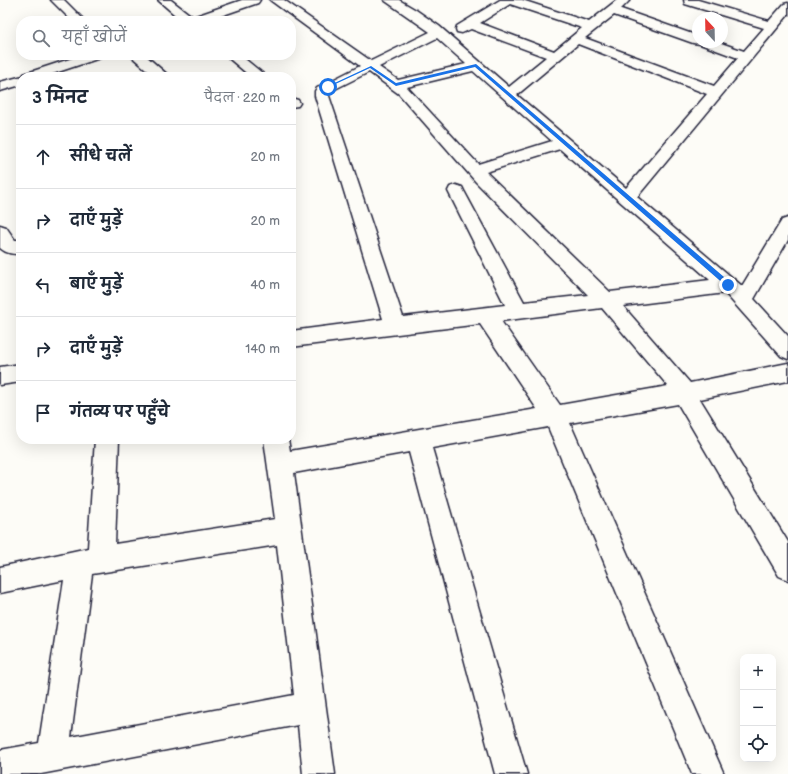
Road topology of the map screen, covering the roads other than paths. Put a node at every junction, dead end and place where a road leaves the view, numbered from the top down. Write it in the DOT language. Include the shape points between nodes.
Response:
graph roads {
  1 [pos="57,0"];
  2 [pos="164,0"];
  3 [pos="254,0"];
  4 [pos="276,0"];
  5 [pos="390,0"];
  6 [pos="509,0"];
  7 [pos="624,0"];
  8 [pos="689,1"];
  9 [pos="788,7"];
  10 [pos="612,10"];
  11 [pos="74,16"];
  12 [pos="184,16"];
  13 [pos="208,16"];
  14 [pos="470,24"];
  15 [pos="772,26"];
  16 [pos="591,27"];
  17 [pos="442,36"];
  18 [pos="692,38"];
  19 [pos="576,39"];
  20 [pos="723,48"];
  21 [pos="555,56"];
  22 [pos="746,56"];
  23 [pos="81,60"];
  24 [pos="143,60"];
  25 [pos="238,60"];
  26 [pos="476,66"];
  27 [pos="371,67"];
  28 [pos="46,72"];
  29 [pos="157,72"];
  30 [pos="254,72"];
  31 [pos="16,82"];
  32 [pos="396,85"];
  33 [pos="0,87"];
  34 [pos="716,92"];
  35 [pos="508,95"];
  36 [pos="563,143"];
  37 [pos="475,170"];
  38 [pos="456,191"];
  39 [pos="627,198"];
  40 [pos="788,224"];
  41 [pos="0,231"];
  42 [pos="16,248"];
  43 [pos="728,285"];
  44 [pos="607,301"];
  45 [pos="743,301"];
  46 [pos="519,312"];
  47 [pos="486,316"];
  48 [pos="396,327"];
  49 [pos="296,339"];
  50 [pos="788,350"];
  51 [pos="788,372"];
  52 [pos="16,374"];
  53 [pos="0,376"];
  54 [pos="685,393"];
  55 [pos="555,416"];
  56 [pos="418,440"];
  57 [pos="106,444"];
  58 [pos="278,452"];
  59 [pos="289,530"];
  60 [pos="90,561"];
  61 [pos="788,567"];
  62 [pos="0,580"];
  63 [pos="311,707"];
  64 [pos="53,756"];
  65 [pos="0,766"];
  66 [pos="319,774"];
  67 [pos="511,774"];
  68 [pos="708,774"];
  1 -- 11 [label="street"];
  2 -- 12 [label="street"];
  3 -- 13 [label="street"];
  4 -- 27 [label="street"];
  5 -- 17 [label="street"];
  6 -- 14 [label="street"];
  6 -- 16 [label="street"];
  7 -- 10 [label="street"];
  8 -- 15 [label="street"];
  9 -- 15 [label="street"];
  10 -- 16 [label="street"];
  10 -- 18 [label="street"];
  14 -- 17 [label="street"];
  14 -- 21 [label="street"];
  15 -- 22 [label="street"];
  16 -- 19 [label="street"];
  17 -- 26 [label="street"];
  17 -- 27 [label="street"];
  19 -- 21 [label="street"];
  19 -- 34 [label="street"];
  20 -- 22 [label="street"];
  21 -- 35 [label="street"];
  22 -- 34 [label="street"];
  23 -- 28 [label="street"];
  24 -- 29 [label="street"];
  25 -- 30 [label="street"];
  26 -- 32 [label="street"];
  26 -- 35 [label="street"];
  27 -- 32 [label="street"];
  27 -- 48 [label="street" via="328,87 322,91 322,96"];
  31 -- 33 [label="street"];
  32 -- 37 [label="street"];
  34 -- 39 [label="street"];
  35 -- 36 [label="street"];
  36 -- 37 [label="street"];
  36 -- 39 [label="street"];
  37 -- 44 [label="street"];
  38 -- 46 [label="street"];
  39 -- 43 [label="street"];
  40 -- 45 [label="street"];
  41 -- 42 [label="street" via="5,242"];
  43 -- 44 [label="street"];
  43 -- 45 [label="street"];
  44 -- 46 [label="street"];
  44 -- 54 [label="street"];
  45 -- 50 [label="street"];
  46 -- 47 [label="street"];
  47 -- 48 [label="street"];
  47 -- 55 [label="street"];
  48 -- 49 [label="street"];
  51 -- 54 [label="street"];
  52 -- 53 [label="street"];
  54 -- 55 [label="street"];
  54 -- 61 [label="street"];
  55 -- 56 [label="street"];
  55 -- 68 [label="street"];
  56 -- 58 [label="street"];
  56 -- 67 [label="street"];
  57 -- 60 [label="street"];
  58 -- 59 [label="street"];
  59 -- 60 [label="street"];
  59 -- 63 [label="street"];
  60 -- 62 [label="street"];
  60 -- 64 [label="street"];
  63 -- 64 [label="street"];
  63 -- 66 [label="street"];
  64 -- 65 [label="street"];
}
